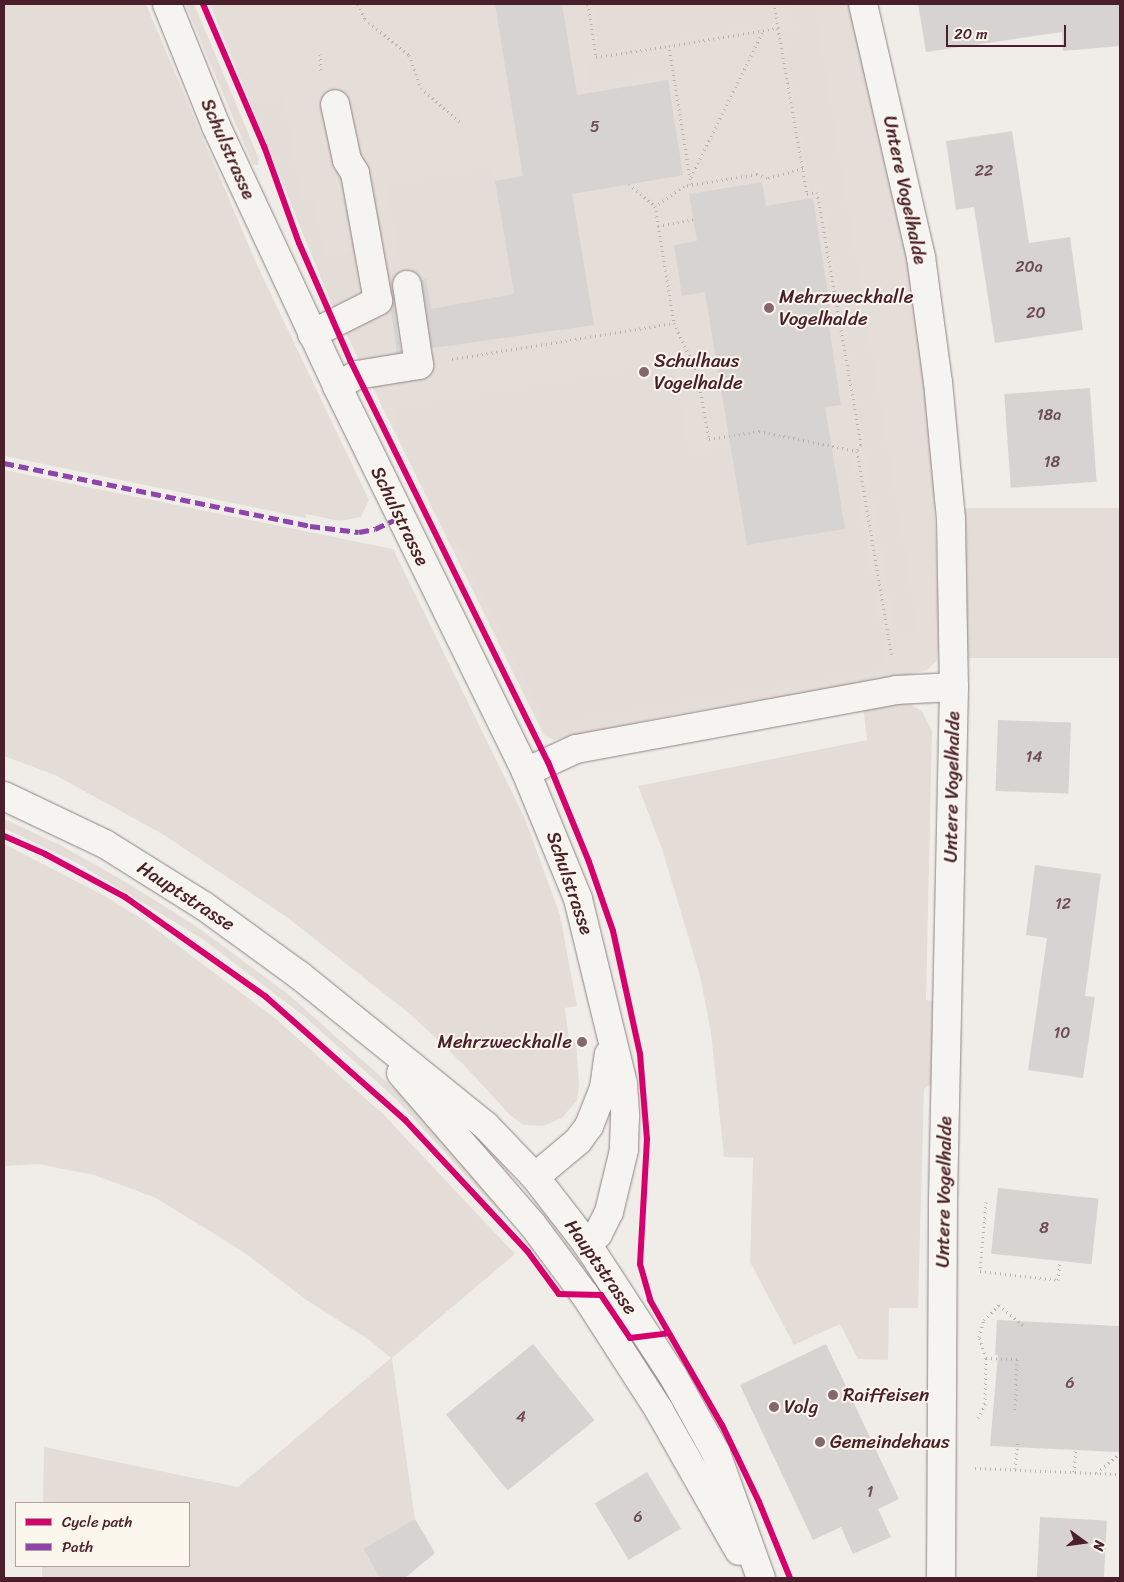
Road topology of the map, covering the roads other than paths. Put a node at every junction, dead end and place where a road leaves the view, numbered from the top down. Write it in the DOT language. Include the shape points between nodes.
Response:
graph roads {
  1 [pos="167,4"];
  2 [pos="863,4"];
  3 [pos="335,104"];
  4 [pos="407,285"];
  5 [pos="312,334"];
  6 [pos="337,386"];
  7 [pos="954,687"];
  8 [pos="526,772"];
  9 [pos="4,796"];
  10 [pos="354,1020"];
  11 [pos="611,1035"];
  12 [pos="535,1177"];
  13 [pos="538,1233"];
  14 [pos="587,1244"];
  15 [pos="753,1578"];
  16 [pos="761,1578"];
  17 [pos="941,1578"];
  1 -- 5 [label="street, Schulstrasse" via="216,126"];
  2 -- 7 [label="street, Untere Vogelhalde" via="921,257 938,382 951,519"];
  3 -- 5 [label="street" via="347,160 355,173 378,301"];
  4 -- 6 [label="street" via="419,365 357,376"];
  5 -- 6 [label="street, Schulstrasse"];
  6 -- 8 [label="street, Schulstrasse"];
  7 -- 8 [label="street" via="896,690 576,749"];
  7 -- 17 [label="street, Untere Vogelhalde" via="943,1190"];
  8 -- 11 [label="street, Schulstrasse" via="578,899"];
  9 -- 10 [label="street, Hauptstrasse" via="105,844 204,906"];
  10 -- 12 [label="street, Hauptstrasse" via="485,1125"];
  10 -- 13 [label="street, Hauptstrasse"];
  11 -- 12 [label="street, Schulstrasse" via="604,1088 589,1126 578,1141"];
  11 -- 14 [label="street, Schulstrasse" via="622,1084 624,1150 609,1212 598,1234"];
  12 -- 13 [label="street"];
  12 -- 14 [label="street, Hauptstrasse"];
  13 -- 14 [label="street"];
  13 -- 15 [label="street, Hauptstrasse" via="616,1341"];
  14 -- 16 [label="street, Hauptstrasse" via="648,1336 716,1453"];
}
